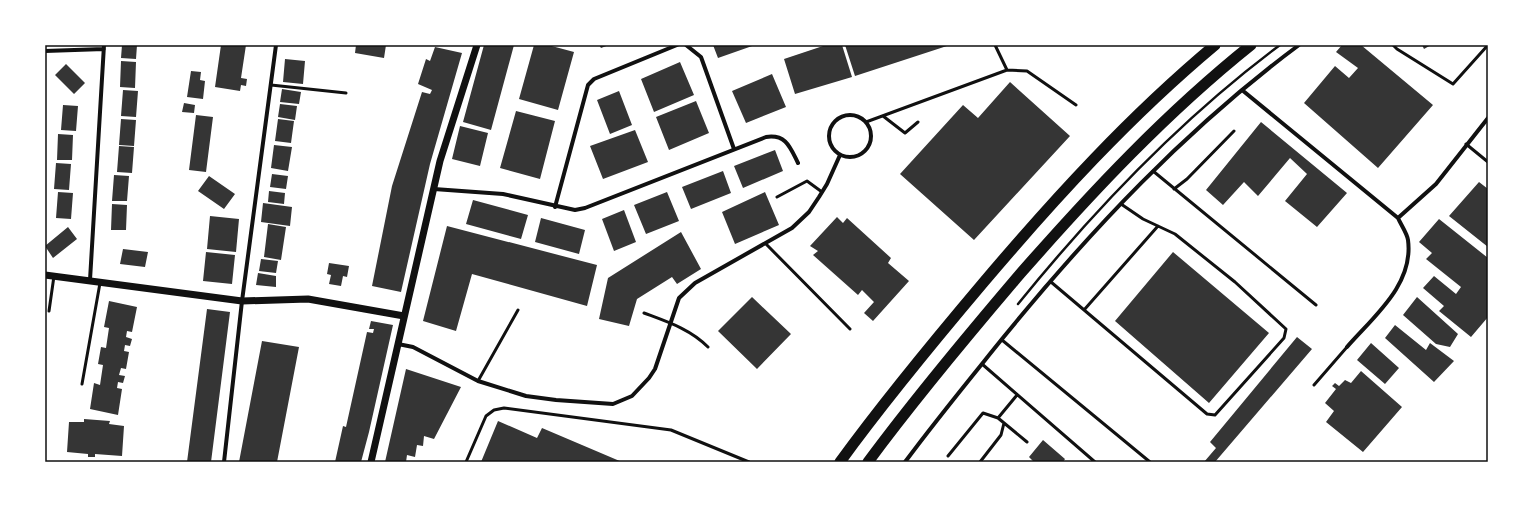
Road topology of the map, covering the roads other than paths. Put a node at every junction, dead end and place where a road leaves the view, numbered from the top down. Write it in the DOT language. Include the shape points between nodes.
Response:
graph roads {
  1 [pos="276,45"];
  2 [pos="476,45"];
  3 [pos="677,45"];
  4 [pos="686,45"];
  5 [pos="995,45"];
  6 [pos="1215,45"];
  7 [pos="1251,45"];
  8 [pos="1299,45"];
  9 [pos="1393,45"];
  10 [pos="1488,45"];
  11 [pos="104,47"];
  12 [pos="45,51"];
  13 [pos="1007,70"];
  14 [pos="271,85"];
  15 [pos="1242,90"];
  16 [pos="346,94"];
  17 [pos="1076,105"];
  18 [pos="883,116"];
  19 [pos="1488,118"];
  20 [pos="866,122"];
  21 [pos="918,122"];
  22 [pos="1234,131"];
  23 [pos="1466,144"];
  24 [pos="734,149"];
  25 [pos="840,155"];
  26 [pos="1488,162"];
  27 [pos="798,163"];
  28 [pos="1153,171"];
  29 [pos="1174,188"];
  30 [pos="434,189"];
  31 [pos="822,192"];
  32 [pos="777,197"];
  33 [pos="1120,204"];
  34 [pos="555,207"];
  35 [pos="1398,218"];
  36 [pos="1158,226"];
  37 [pos="766,244"];
  38 [pos="45,275"];
  39 [pos="54,276"];
  40 [pos="90,280"];
  41 [pos="100,282"];
  42 [pos="1051,282"];
  43 [pos="242,301"];
  44 [pos="1316,305"];
  45 [pos="518,310"];
  46 [pos="1084,310"];
  47 [pos="49,311"];
  48 [pos="644,313"];
  49 [pos="404,316"];
  50 [pos="669,323"];
  51 [pos="850,329"];
  52 [pos="1002,340"];
  53 [pos="397,344"];
  54 [pos="708,347"];
  55 [pos="1347,347"];
  56 [pos="982,364"];
  57 [pos="478,381"];
  58 [pos="82,384"];
  59 [pos="1314,385"];
  60 [pos="1017,394"];
  61 [pos="998,418"];
  62 [pos="1004,423"];
  63 [pos="1027,442"];
  64 [pos="948,456"];
  65 [pos="224,462"];
  66 [pos="371,462"];
  67 [pos="466,462"];
  68 [pos="749,462"];
  69 [pos="840,462"];
  70 [pos="868,462"];
  71 [pos="904,462"];
  72 [pos="980,462"];
  73 [pos="1095,462"];
  74 [pos="1150,462"];
  1 -- 14 [label="street"];
  2 -- 30 [label="street"];
  3 -- 34 [label="street" via="594,79 588,85"];
  4 -- 24 [label="street" via="701,57"];
  5 -- 13 [label="lane"];
  6 -- 69 [label="highway" via="1128,124 1022,238 937,338"];
  7 -- 70 [label="highway" via="1180,106 1087,199 991,308"];
  8 -- 15 [label="street"];
  9 -- 10 [label="lane" via="1397,50 1453,84"];
  11 -- 12 [label="street"];
  11 -- 40 [label="street"];
  13 -- 17 [label="lane" via="1026,71"];
  13 -- 18 [label="lane"];
  14 -- 16 [label="lane"];
  14 -- 43 [label="street"];
  15 -- 28 [label="street"];
  15 -- 35 [label="street"];
  18 -- 20 [label="lane"];
  18 -- 21 [label="lane" via="905,133"];
  19 -- 23 [label="street"];
  20 -- 25 [label="street" via="871,134 868,146 853,157"];
  20 -- 25 [label="street" via="854,116 841,118 836,122 830,139 832,146"];
  22 -- 29 [label="lane" via="1187,180"];
  23 -- 26 [label="lane"];
  23 -- 35 [label="street" via="1436,184"];
  24 -- 27 [label="street" via="766,137 781,137 788,143"];
  24 -- 34 [label="street" via="585,208 575,210"];
  25 -- 31 [label="street"];
  28 -- 29 [label="lane"];
  28 -- 33 [label="street"];
  29 -- 44 [label="lane"];
  30 -- 34 [label="street" via="503,194"];
  30 -- 49 [label="street"];
  31 -- 32 [label="lane" via="807,181"];
  31 -- 37 [label="street" via="799,222"];
  33 -- 36 [label="lane"];
  33 -- 42 [label="street"];
  35 -- 55 [label="street" via="1408,240 1407,264 1396,292"];
  36 -- 46 [label="lane"];
  36 -- 46 [label="lane" via="1175,234 1234,282 1286,329 1284,338 1215,415 1207,414"];
  37 -- 50 [label="street" via="695,283 683,293"];
  37 -- 51 [label="lane"];
  38 -- 39 [label="street"];
  39 -- 40 [label="street"];
  39 -- 47 [label="lane"];
  40 -- 41 [label="street"];
  41 -- 43 [label="street"];
  41 -- 58 [label="lane"];
  42 -- 46 [label="lane"];
  42 -- 52 [label="street"];
  43 -- 49 [label="street" via="308,299"];
  43 -- 65 [label="street"];
  45 -- 57 [label="lane"];
  48 -- 50 [label="lane"];
  49 -- 53 [label="street"];
  50 -- 54 [label="lane" via="698,337"];
  50 -- 57 [label="street" via="655,368 649,378 638,392 618,402 601,404 526,396"];
  52 -- 56 [label="street"];
  52 -- 74 [label="lane"];
  53 -- 57 [label="street" via="414,347"];
  53 -- 66 [label="street"];
  55 -- 59 [label="lane"];
  56 -- 60 [label="lane"];
  56 -- 71 [label="street"];
  60 -- 61 [label="lane"];
  60 -- 73 [label="lane"];
  61 -- 62 [label="lane"];
  61 -- 64 [label="lane" via="983,413"];
  62 -- 63 [label="lane"];
  62 -- 72 [label="lane" via="1001,435"];
  67 -- 68 [label="lane" via="486,416 494,410 504,408 671,430"];
}
